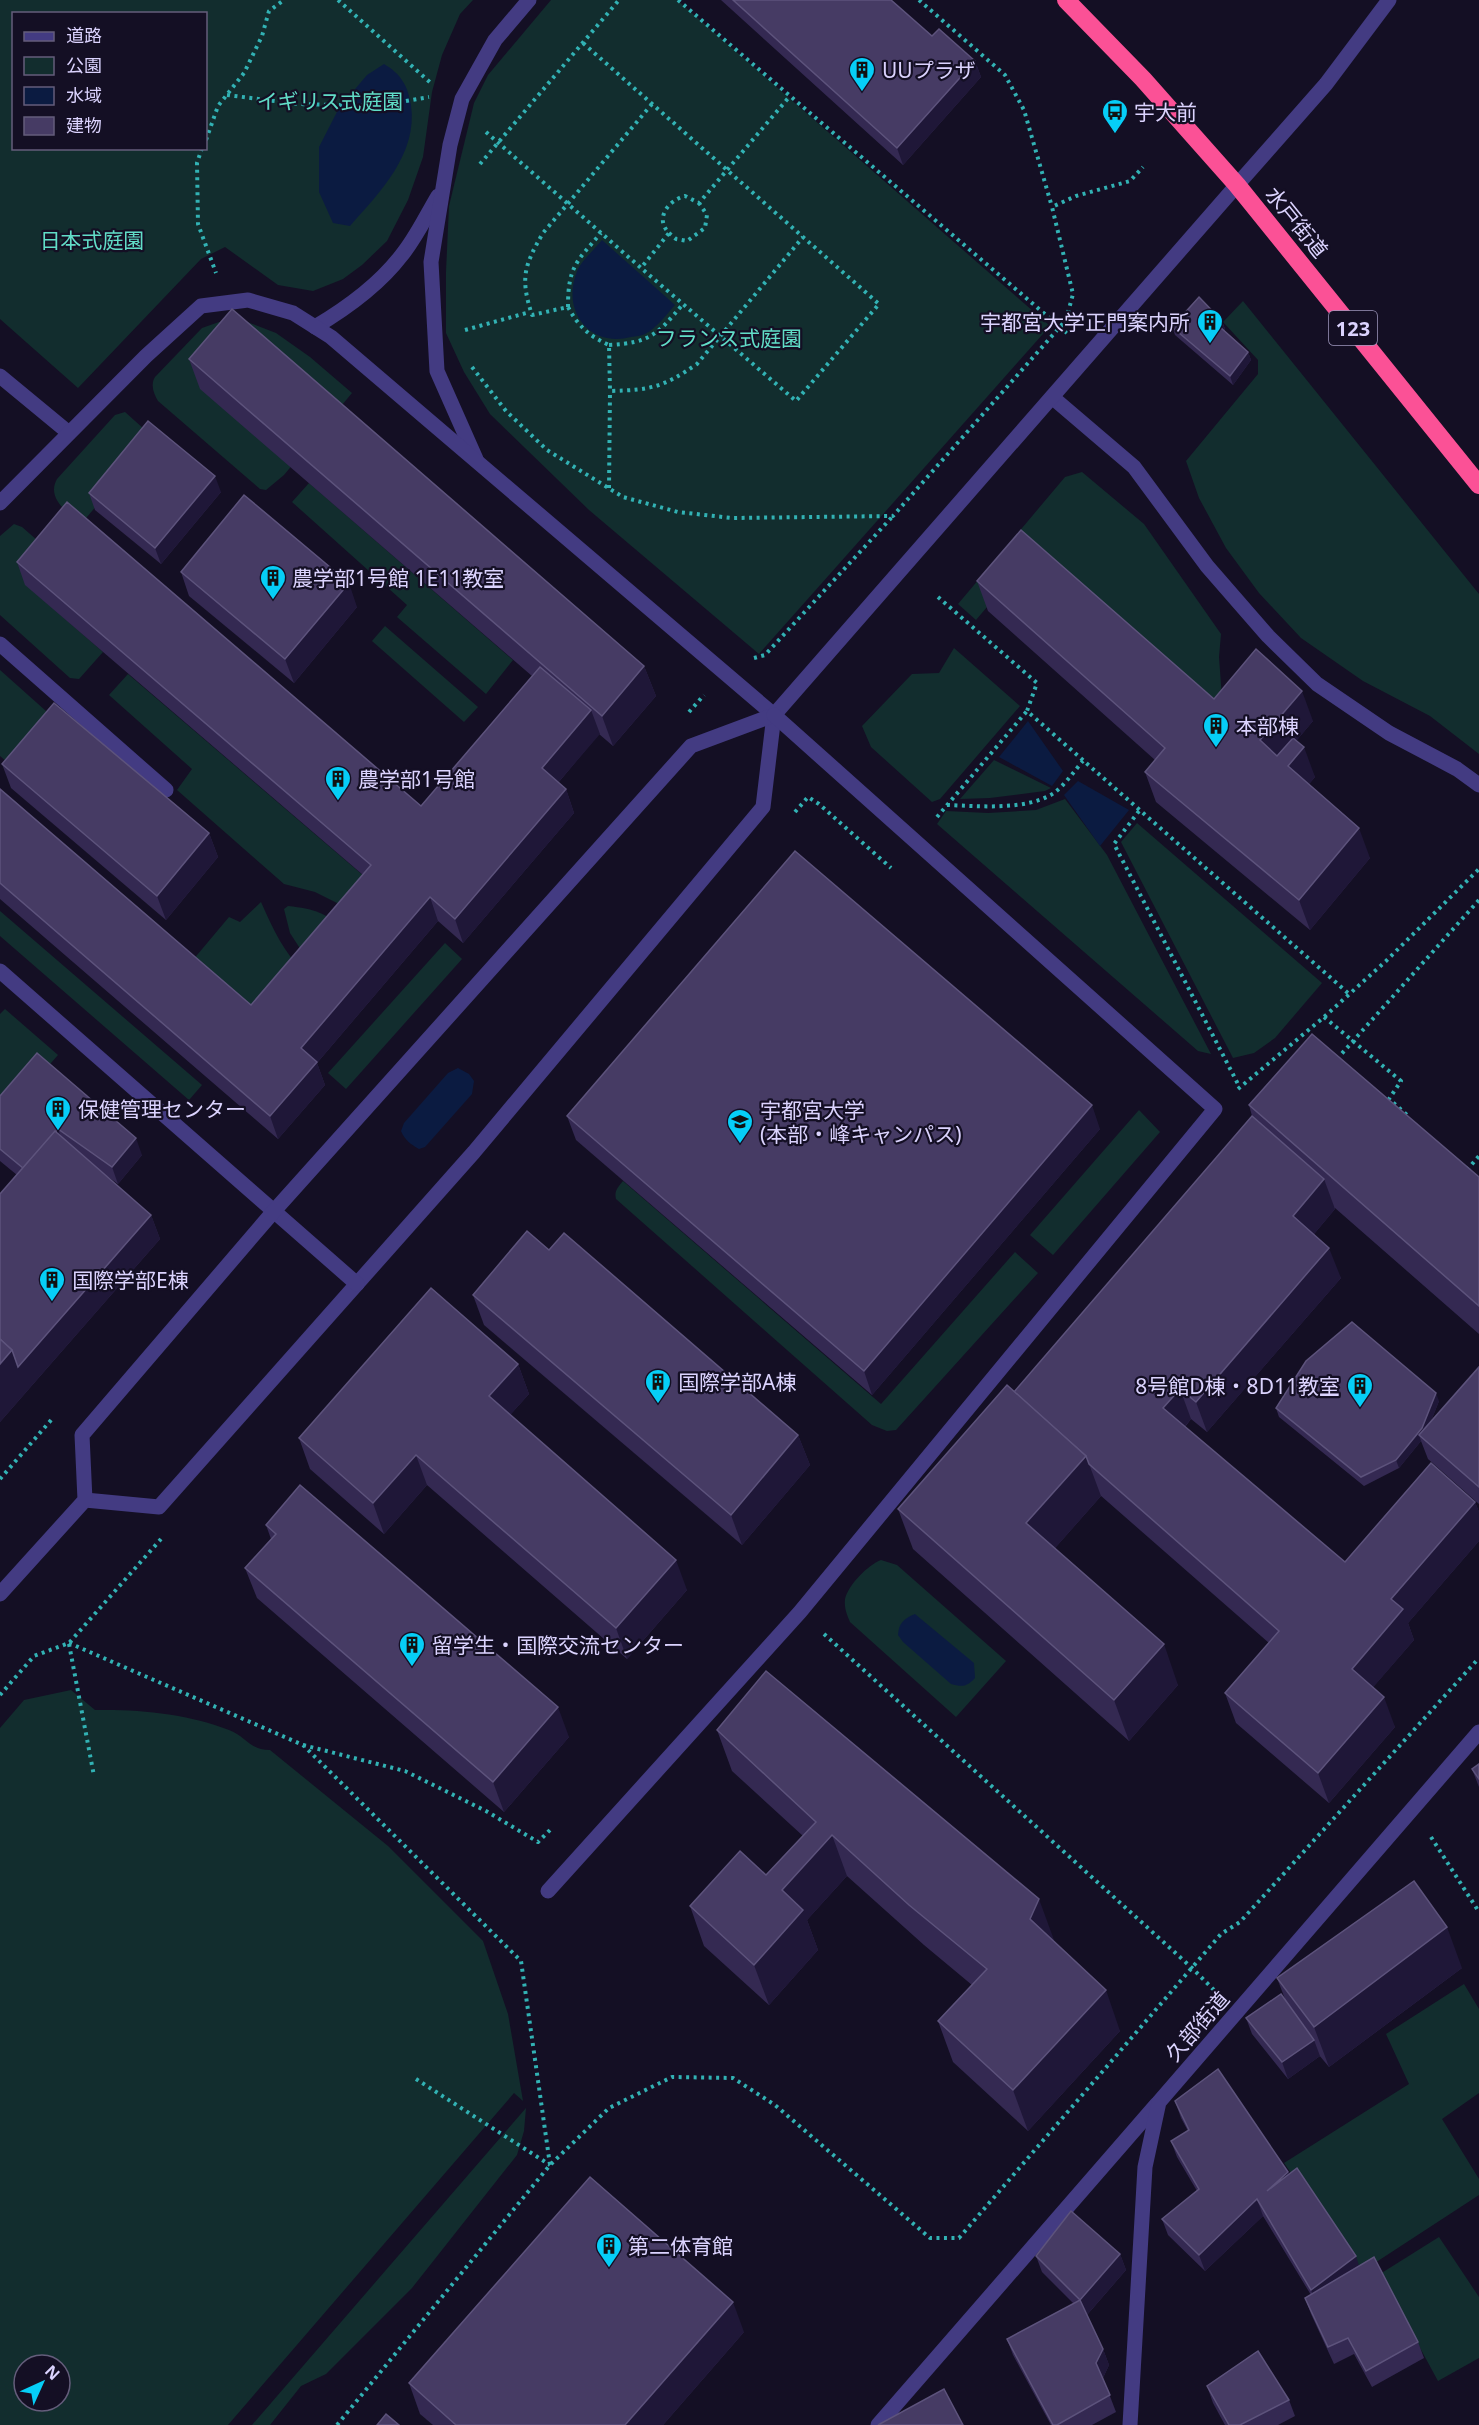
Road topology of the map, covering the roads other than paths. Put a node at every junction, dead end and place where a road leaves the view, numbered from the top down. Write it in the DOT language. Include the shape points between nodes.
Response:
graph roads {
  1 [pos="529,0"];
  2 [pos="1066,0"];
  3 [pos="1389,0"];
  4 [pos="1238,184"];
  5 [pos="443,189"];
  6 [pos="315,327"];
  7 [pos="0,376"];
  8 [pos="1052,397"];
  9 [pos="69,433"];
  10 [pos="478,464"];
  11 [pos="1479,484"];
  12 [pos="0,503"];
  13 [pos="0,644"];
  14 [pos="774,715"];
  15 [pos="1479,785"];
  16 [pos="166,790"];
  17 [pos="0,971"];
  18 [pos="274,1211"];
  19 [pos="357,1284"];
  20 [pos="85,1500"];
  21 [pos="0,1594"];
  22 [pos="1479,1732"];
  23 [pos="548,1891"];
  24 [pos="1159,2102"];
  25 [pos="878,2425"];
  26 [pos="1131,2425"];
  1 -- 5 [label="street" via="495,40 462,99"];
  2 -- 4 [label="highway, 水戸街道 / 123"];
  3 -- 4 [label="street" via="1326,84"];
  4 -- 8 [label="street"];
  4 -- 11 [label="highway, 水戸街道 / 123"];
  5 -- 6 [label="street" via="402,256 379,281 344,310"];
  5 -- 10 [label="street" via="431,262 437,371"];
  6 -- 9 [label="street" via="293,313 248,300 201,306"];
  6 -- 10 [label="street"];
  7 -- 9 [label="street"];
  8 -- 14 [label="street"];
  8 -- 15 [label="street" via="1134,467 1207,566 1268,636 1317,684 1389,733"];
  9 -- 12 [label="street"];
  10 -- 14 [label="street"];
  13 -- 16 [label="street"];
  14 -- 18 [label="street" via="691,746"];
  14 -- 19 [label="street" via="763,807 474,1152"];
  14 -- 23 [label="street" via="1215,1109 800,1612"];
  17 -- 18 [label="street"];
  18 -- 19 [label="street"];
  18 -- 20 [label="street" via="82,1435"];
  19 -- 20 [label="street" via="159,1507"];
  20 -- 21 [label="street"];
  22 -- 24 [label="street, 久部街道"];
  24 -- 25 [label="street"];
  24 -- 26 [label="street, 久部街道" via="1145,2167"];
}
